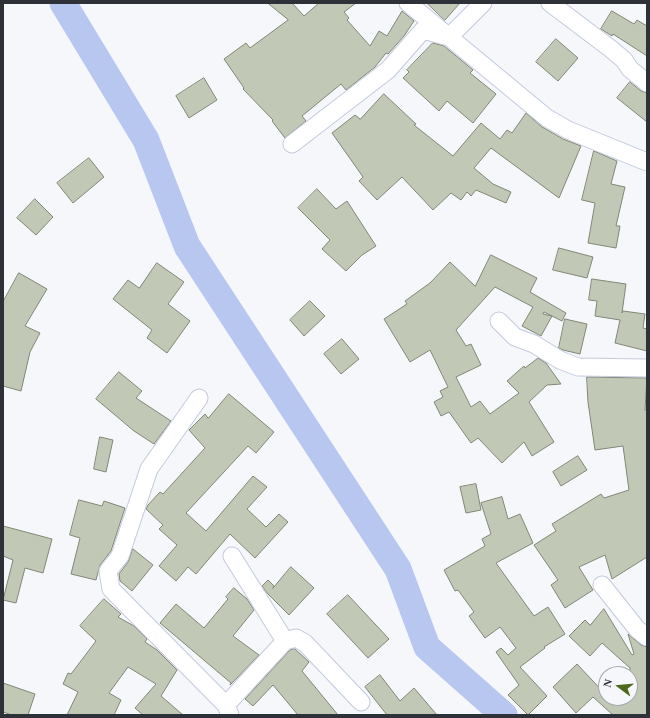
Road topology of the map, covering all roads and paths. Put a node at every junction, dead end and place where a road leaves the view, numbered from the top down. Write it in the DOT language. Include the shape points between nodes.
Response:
graph roads {
  1 [pos="408,3"];
  2 [pos="483,3"];
  3 [pos="550,3"];
  4 [pos="449,37"];
  5 [pos="647,83"];
  6 [pos="292,144"];
  7 [pos="647,162"];
  8 [pos="499,320"];
  9 [pos="647,368"];
  10 [pos="199,398"];
  11 [pos="232,556"];
  12 [pos="602,585"];
  13 [pos="647,637"];
  14 [pos="285,641"];
  15 [pos="361,702"];
  16 [pos="228,710"];
  1 -- 4 [label="street"];
  2 -- 4 [label="street"];
  3 -- 5 [label="street" via="620,56 630,69"];
  4 -- 6 [label="street" via="423,30 388,70"];
  4 -- 7 [label="street" via="547,118 568,130"];
  8 -- 9 [label="street" via="514,337 534,344 560,360 578,367"];
  10 -- 16 [label="street" via="149,469 120,556 108,571 110,589"];
  11 -- 14 [label="street"];
  12 -- 13 [label="street" via="637,629"];
  14 -- 15 [label="street" via="296,638 306,643"];
  14 -- 16 [label="street"];
}
